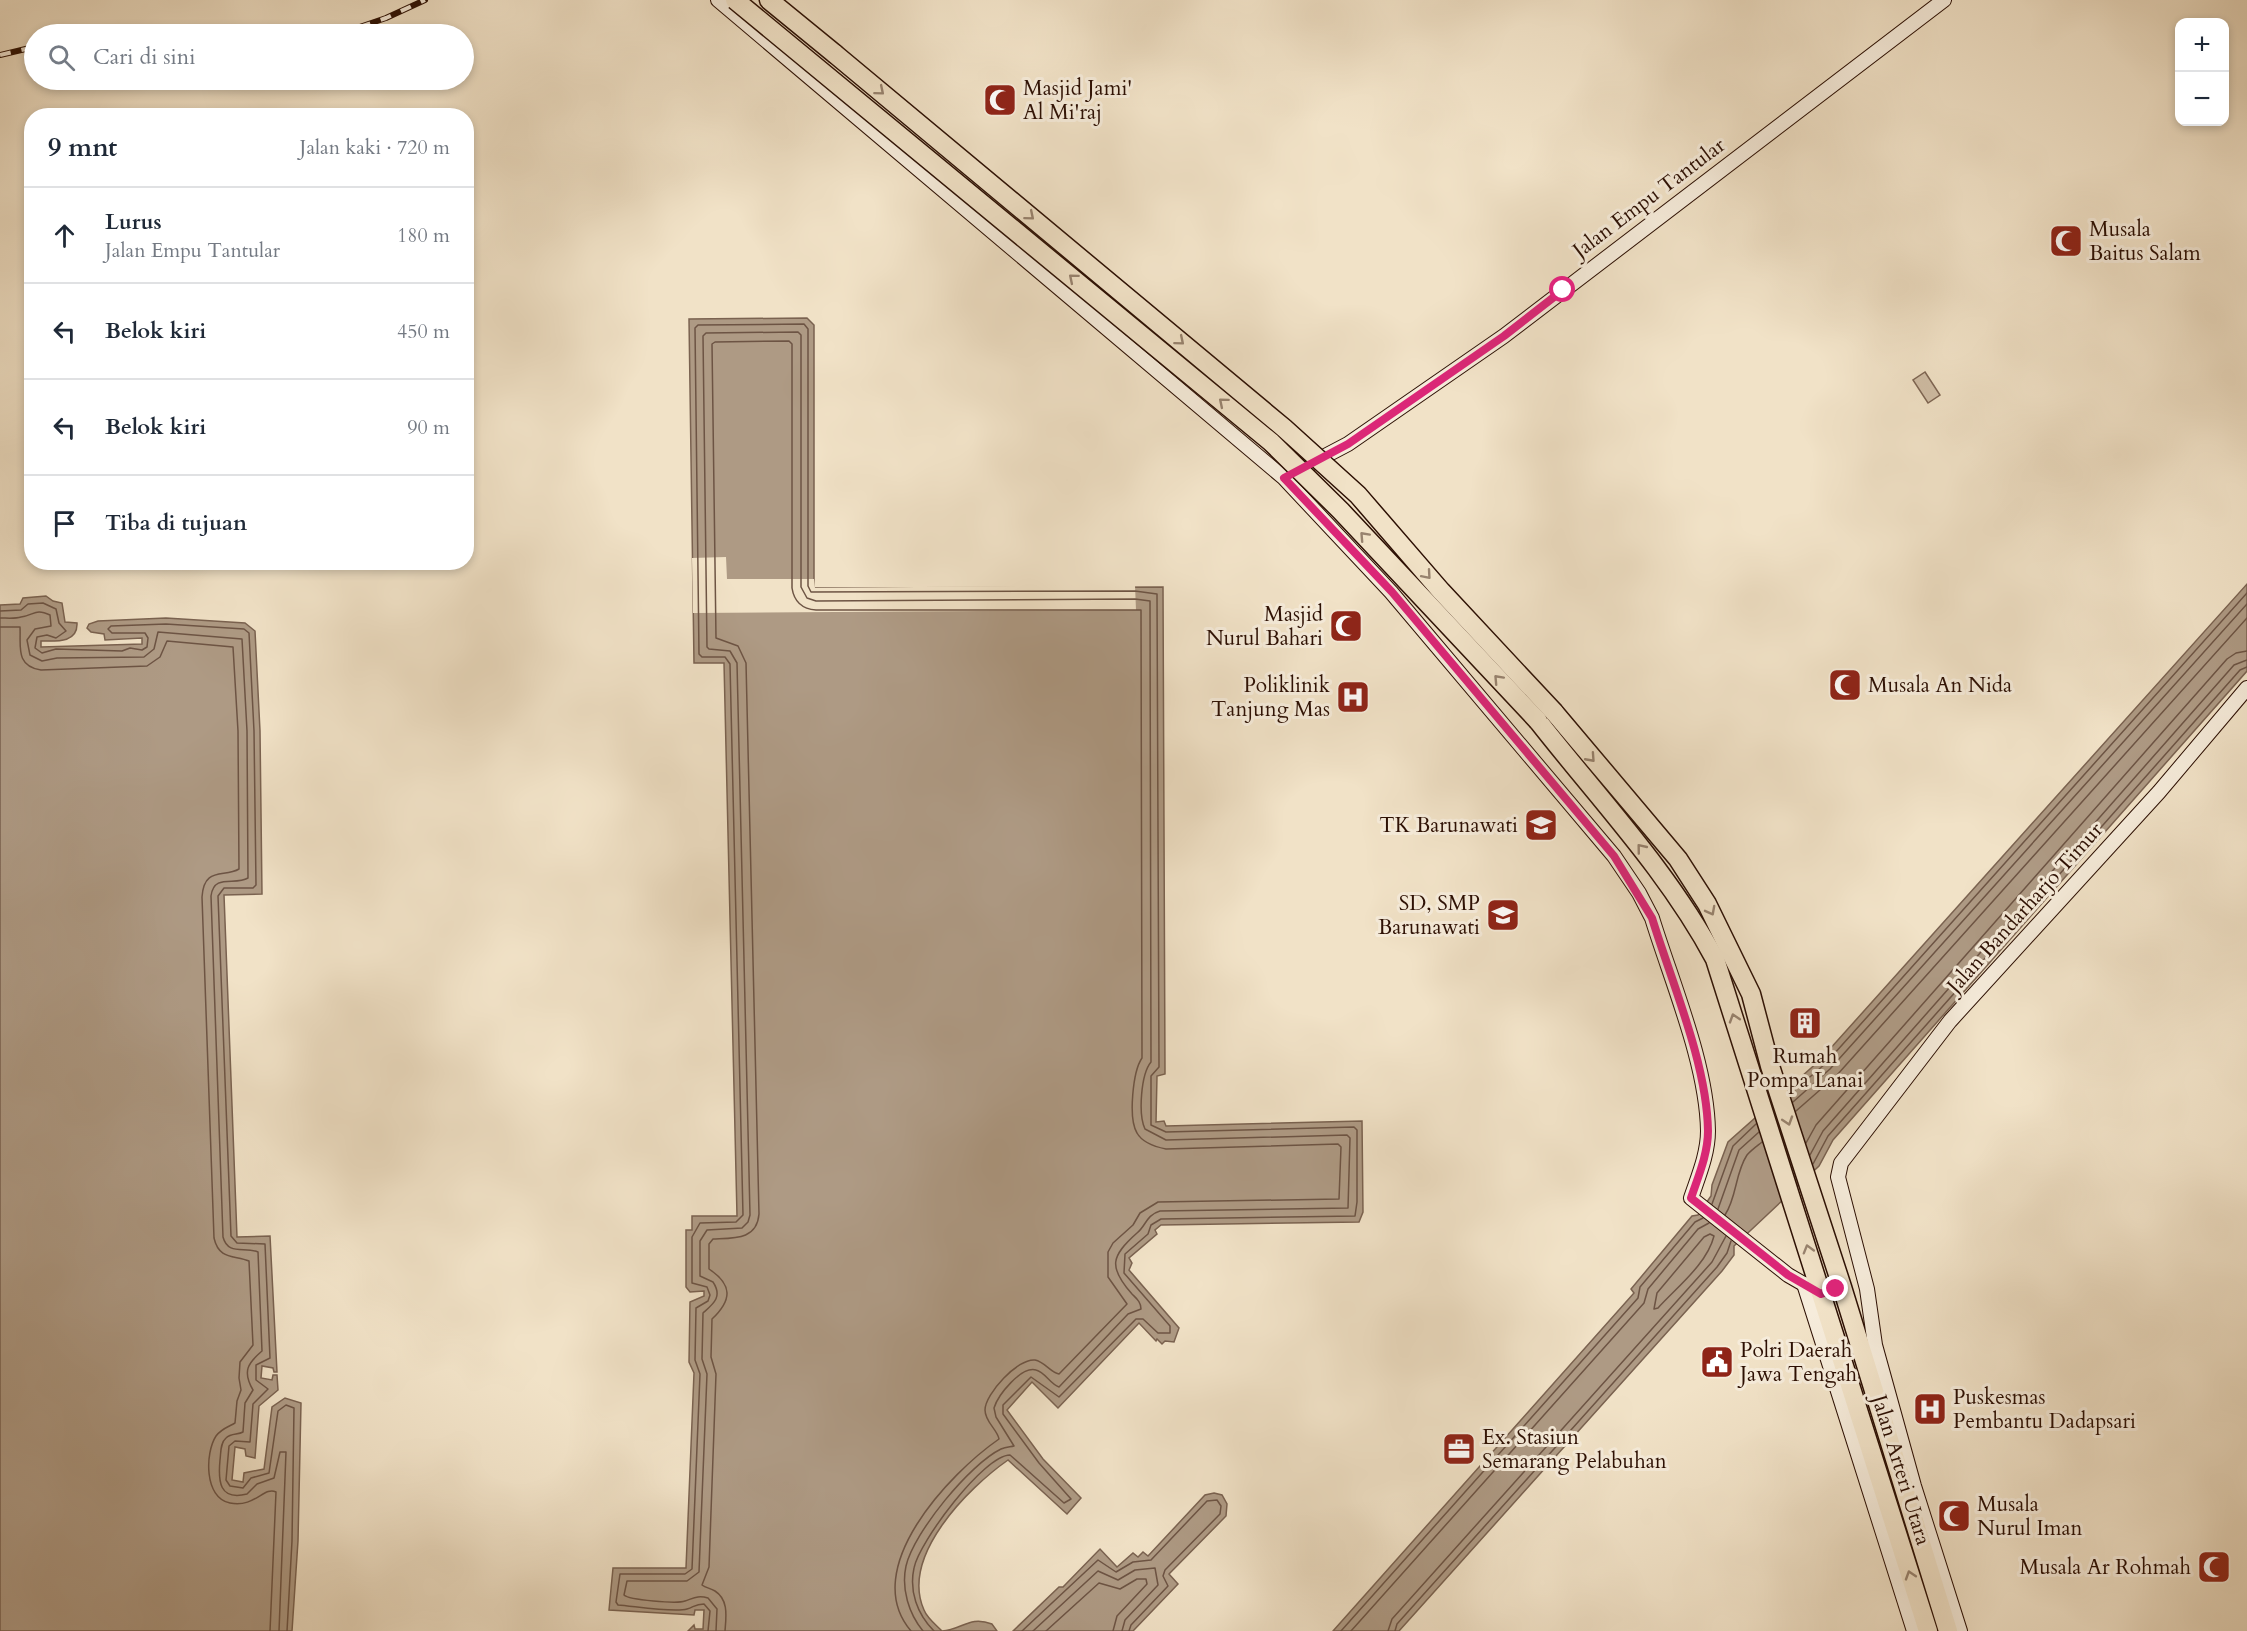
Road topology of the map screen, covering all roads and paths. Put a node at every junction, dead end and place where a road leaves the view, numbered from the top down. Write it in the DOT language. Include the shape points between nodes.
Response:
graph roads {
  1 [pos="718,0"];
  2 [pos="735,0"];
  3 [pos="769,0"];
  4 [pos="787,0"];
  5 [pos="1944,0"];
  6 [pos="835,54"];
  7 [pos="1284,478"];
  8 [pos="2247,688"];
  9 [pos="1804,1284"];
  10 [pos="1842,1287"];
  11 [pos="1821,1294"];
  12 [pos="1862,1324"];
  13 [pos="1914,1631"];
  14 [pos="1928,1631"];
  15 [pos="1948,1631"];
  16 [pos="1960,1631"];
  1 -- 7 [label="street"];
  11 -- 2 [label="highway, Jalan Arteri Utara, one-way, bridge" via="1715,959 1663,874 1538,721 1271,442"];
  3 -- 6 [label="highway"];
  4 -- 6 [label="highway"];
  5 -- 7 [label="street, Jalan Empu Tantular" via="1504,336 1348,444"];
  6 -- 10 [label="highway, Jalan Arteri Utara, one-way, bridge" via="1284,428 1358,495 1639,810 1707,904 1751,994 1770,1066"];
  7 -- 9 [label="street" via="1392,592 1614,856 1639,893 1652,918 1702,1081 1708,1132 1691,1198 1742,1241"];
  8 -- 12 [label="street, Jalan Bandarharjo Timur" via="2159,792 1950,1022 1841,1163 1838,1176 1867,1289"];
  9 -- 11 [label="street"];
  9 -- 13 [label="street"];
  10 -- 11 [label="street"];
  10 -- 12 [label="highway, Jalan Arteri Utara"];
  14 -- 11 [label="highway, Jalan Arteri Utara, one-way"];
  12 -- 15 [label="highway, Jalan Arteri Utara"];
  12 -- 16 [label="street"];
}
